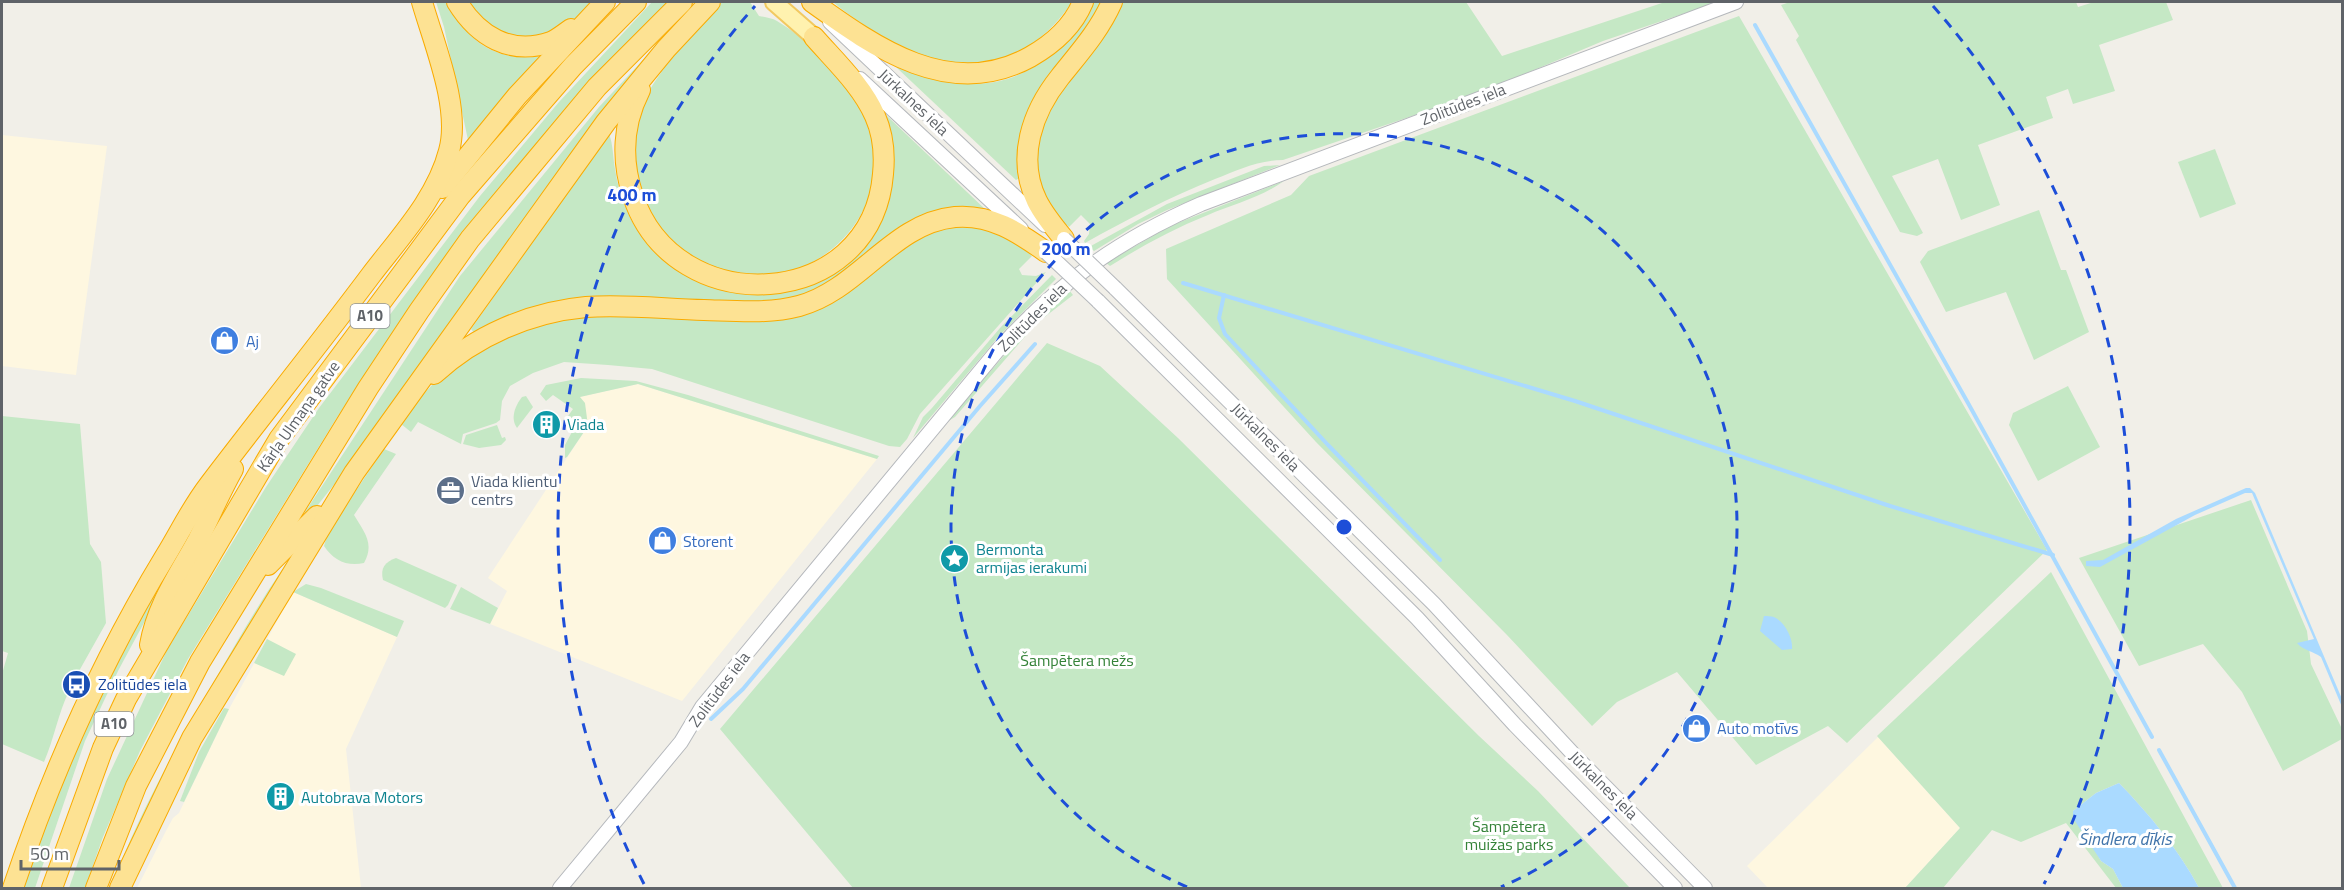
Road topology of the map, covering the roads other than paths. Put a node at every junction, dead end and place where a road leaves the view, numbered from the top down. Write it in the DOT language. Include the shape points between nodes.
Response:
graph roads {
  1 [pos="422,2"];
  2 [pos="457,2"];
  3 [pos="636,2"];
  4 [pos="682,2"];
  5 [pos="710,2"];
  6 [pos="774,2"];
  7 [pos="811,2"];
  8 [pos="1083,2"];
  9 [pos="1112,2"];
  10 [pos="1736,2"];
  11 [pos="600,6"];
  12 [pos="814,37"];
  13 [pos="666,49"];
  14 [pos="408,226"];
  15 [pos="1064,239"];
  16 [pos="1046,252"];
  17 [pos="402,405"];
  18 [pos="265,416"];
  19 [pos="354,473"];
  20 [pos="248,583"];
  21 [pos="147,662"];
  22 [pos="13,888"];
  23 [pos="52,888"];
  24 [pos="96,888"];
  25 [pos="120,888"];
  26 [pos="560,888"];
  27 [pos="1675,888"];
  28 [pos="1705,888"];
  1 -- 14 [label="highway" via="446,84 452,124 441,177"];
  2 -- 11 [label="highway" via="468,20 490,38 527,45 552,41"];
  3 -- 21 [label="highway, Kārļa Ulmaņa gatve / A10" via="573,66 460,196 320,382 279,439"];
  4 -- 20 [label="highway, A10" via="597,87 470,239 375,379"];
  5 -- 13 [label="highway"];
  6 -- 12 [label="main road"];
  7 -- 8 [label="highway" via="887,51 958,75 999,69 1039,52 1067,27"];
  7 -- 15 [label="street, Jūrkalnes iela"];
  9 -- 15 [label="highway" via="1091,40 1041,104 1030,131 1028,160 1032,187"];
  10 -- 26 [label="street, Zolitūdes iela" via="1201,204 1090,264 1043,302 997,351 710,698 681,742"];
  11 -- 14 [label="highway" via="517,96"];
  12 -- 13 [label="highway" via="860,90 875,115 883,144 882,183 873,214 846,251 810,274 774,285 743,285 698,272 664,248 642,218 627,170 626,132 635,99"];
  12 -- 16 [label="street, Jūrkalnes iela"];
  13 -- 17 [label="highway" via="606,122"];
  14 -- 18 [label="highway"];
  15 -- 28 [label="street, Jūrkalnes iela, bridge" via="1417,588"];
  16 -- 17 [label="highway" via="993,221 943,219 910,232 840,287 800,306 756,312 585,307 531,319 464,350"];
  16 -- 27 [label="street, Jūrkalnes iela, bridge" via="1417,618 1515,725"];
  17 -- 19 [label="highway"];
  18 -- 21 [label="highway" via="165,596"];
  18 -- 22 [label="highway" via="207,488 117,639 56,769"];
  19 -- 20 [label="highway" via="301,533"];
  19 -- 25 [label="highway" via="192,738"];
  20 -- 24 [label="highway, A10" via="200,662 136,786"];
  21 -- 23 [label="highway, Kārļa Ulmaņa gatve / A10" via="103,748"];
}
